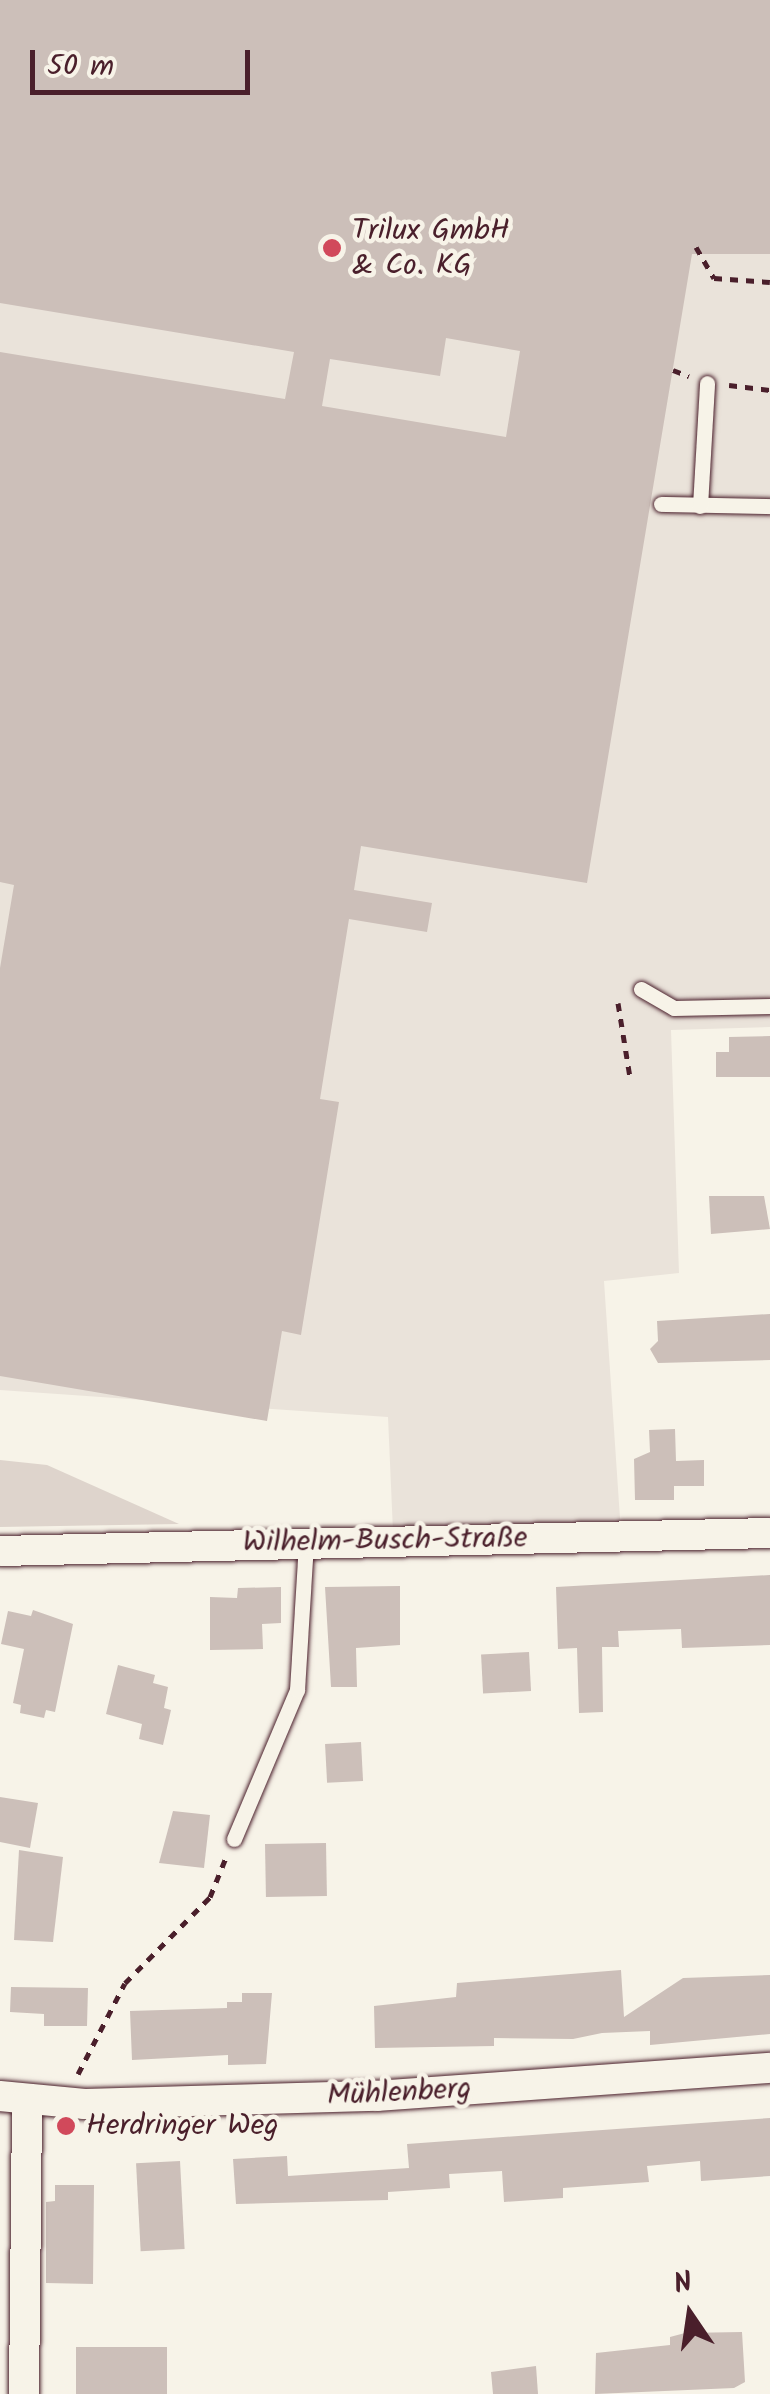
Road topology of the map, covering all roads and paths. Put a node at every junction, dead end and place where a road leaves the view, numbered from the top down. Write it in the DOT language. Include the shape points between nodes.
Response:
graph roads {
  1 [pos="696,247"];
  2 [pos="770,282"];
  3 [pos="707,383"];
  4 [pos="661,504"];
  5 [pos="700,506"];
  6 [pos="770,506"];
  7 [pos="641,989"];
  8 [pos="618,1003"];
  9 [pos="770,1006"];
  10 [pos="630,1076"];
  11 [pos="770,1533"];
  12 [pos="306,1541"];
  13 [pos="0,1551"];
  14 [pos="234,1839"];
  15 [pos="770,2068"];
  16 [pos="14,2098"];
  17 [pos="72,2104"];
  18 [pos="24,2394"];
  1 -- 2 [label="path" via="714,278"];
  3 -- 5 [label="lane"];
  4 -- 5 [label="lane"];
  5 -- 6 [label="lane"];
  7 -- 9 [label="lane" via="674,1008"];
  8 -- 10 [label="path"];
  11 -- 12 [label="street, Wilhelm-Busch-Straße"];
  12 -- 13 [label="street, Wilhelm-Busch-Straße"];
  12 -- 14 [label="lane" via="297,1690"];
  14 -- 17 [label="path" via="210,1896 125,1983 75,2080"];
  15 -- 17 [label="street, Mühlenberg" via="377,2096"];
  16 -- 17 [label="street, Mühlenberg"];
  16 -- 18 [label="street, Mühlenberg"];
}
